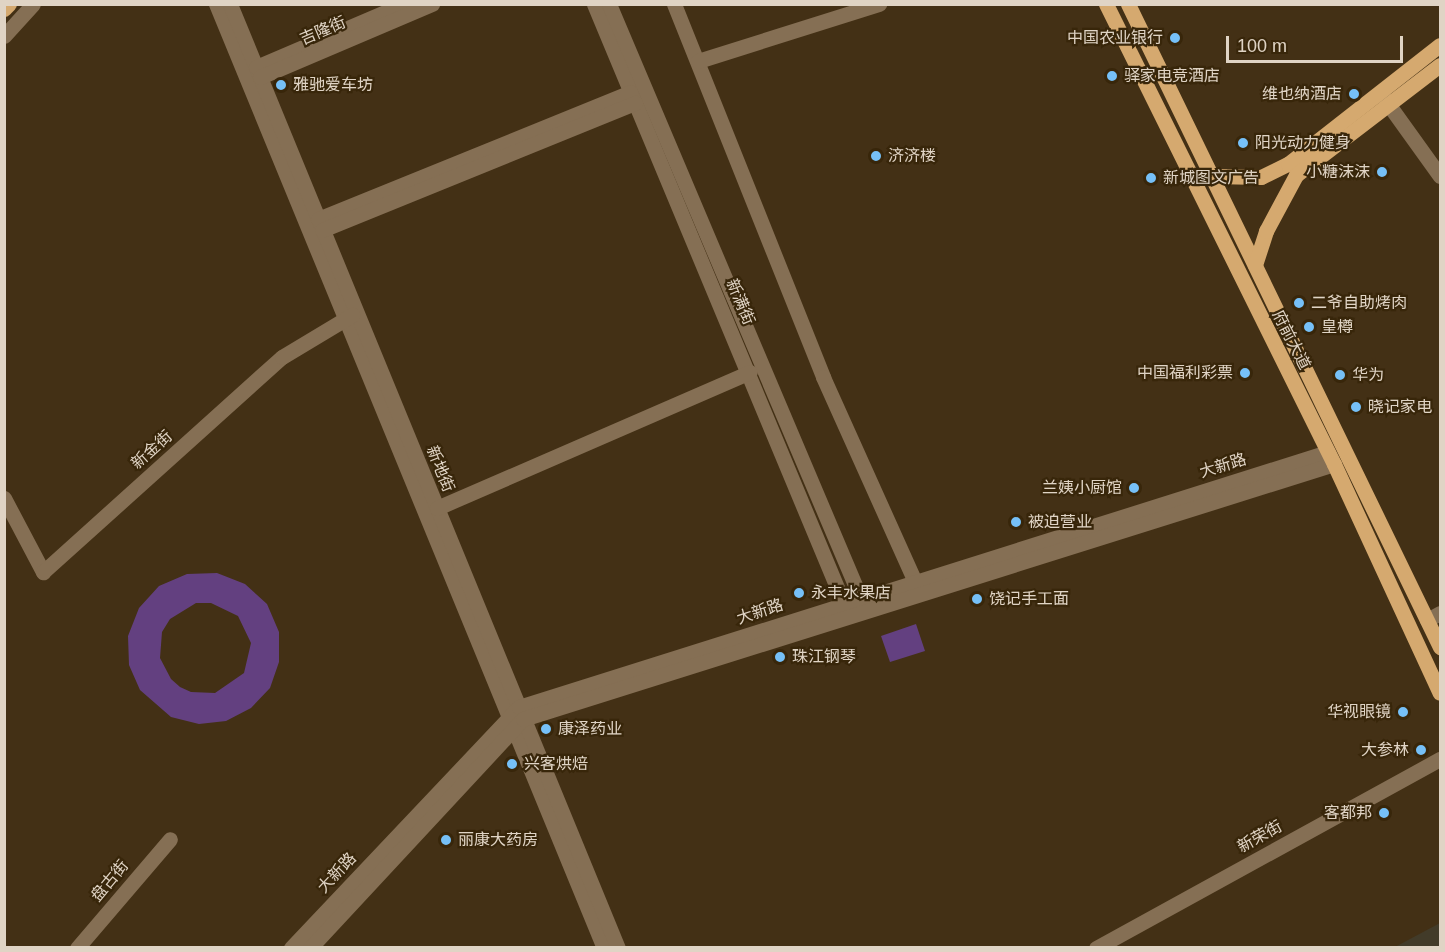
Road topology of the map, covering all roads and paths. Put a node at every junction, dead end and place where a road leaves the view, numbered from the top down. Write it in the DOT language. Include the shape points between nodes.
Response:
graph roads {
  1 [pos="9,4"];
  2 [pos="33,4"];
  3 [pos="216,4"];
  4 [pos="230,4"];
  5 [pos="404,4"];
  6 [pos="432,4"];
  7 [pos="594,4"];
  8 [pos="609,4"];
  9 [pos="674,4"];
  10 [pos="879,4"];
  11 [pos="1106,4"];
  12 [pos="1128,4"];
  13 [pos="4,9"];
  14 [pos="4,36"];
  15 [pos="1440,45"];
  16 [pos="698,61"];
  17 [pos="1440,65"];
  18 [pos="258,72"];
  19 [pos="632,98"];
  20 [pos="1385,100"];
  21 [pos="1292,169"];
  22 [pos="1212,176"];
  23 [pos="1440,176"];
  24 [pos="320,224"];
  25 [pos="1255,265"];
  26 [pos="356,312"];
  27 [pos="750,372"];
  28 [pos="1331,458"];
  29 [pos="4,498"];
  30 [pos="437,508"];
  31 [pos="920,592"];
  32 [pos="861,599"];
  33 [pos="849,615"];
  34 [pos="1434,617"];
  35 [pos="1440,648"];
  36 [pos="1440,693"];
  37 [pos="521,713"];
  38 [pos="1440,759"];
  39 [pos="170,839"];
  40 [pos="77,948"];
  41 [pos="291,948"];
  42 [pos="310,948"];
  43 [pos="604,948"];
  44 [pos="618,948"];
  45 [pos="1096,948"];
  1 -- 13 [label="main road"];
  2 -- 14 [label="street"];
  3 -- 43 [label="street, 新地街"];
  4 -- 18 [label="street, 新地街"];
  5 -- 18 [label="street, 吉隆街"];
  6 -- 18 [label="street, 吉隆街"];
  7 -- 19 [label="street, 新满街"];
  8 -- 32 [label="street, 新满街"];
  9 -- 16 [label="street"];
  10 -- 16 [label="street"];
  11 -- 28 [label="main road, 府前大道"];
  12 -- 22 [label="main road, 府前大道"];
  15 -- 20 [label="main road"];
  16 -- 31 [label="street" via="824,377"];
  17 -- 20 [label="main road"];
  18 -- 24 [label="street, 新地街"];
  19 -- 24 [label="street"];
  19 -- 27 [label="street, 新满街"];
  20 -- 21 [label="main road"];
  20 -- 23 [label="street"];
  21 -- 22 [label="main road" via="1261,177"];
  21 -- 25 [label="main road"];
  22 -- 25 [label="main road, 府前大道"];
  24 -- 26 [label="street, 新地街"];
  25 -- 34 [label="main road, 府前大道"];
  26 -- 29 [label="street, 新金街" via="282,357 43,572"];
  26 -- 30 [label="street, 新地街"];
  27 -- 30 [label="street"];
  27 -- 33 [label="street, 新满街"];
  28 -- 31 [label="street, 大新路"];
  28 -- 32 [label="street, 大新路"];
  28 -- 36 [label="main road, 府前大道"];
  30 -- 37 [label="street, 新地街"];
  31 -- 33 [label="street, 大新路"];
  32 -- 37 [label="street, 大新路"];
  33 -- 37 [label="street, 大新路"];
  34 -- 35 [label="main road, 府前大道"];
  37 -- 41 [label="street, 大新路"];
  37 -- 42 [label="street, 大新路"];
  37 -- 44 [label="street, 新地街"];
  38 -- 45 [label="street, 新荣街"];
  39 -- 40 [label="street, 盘古街"];
}
